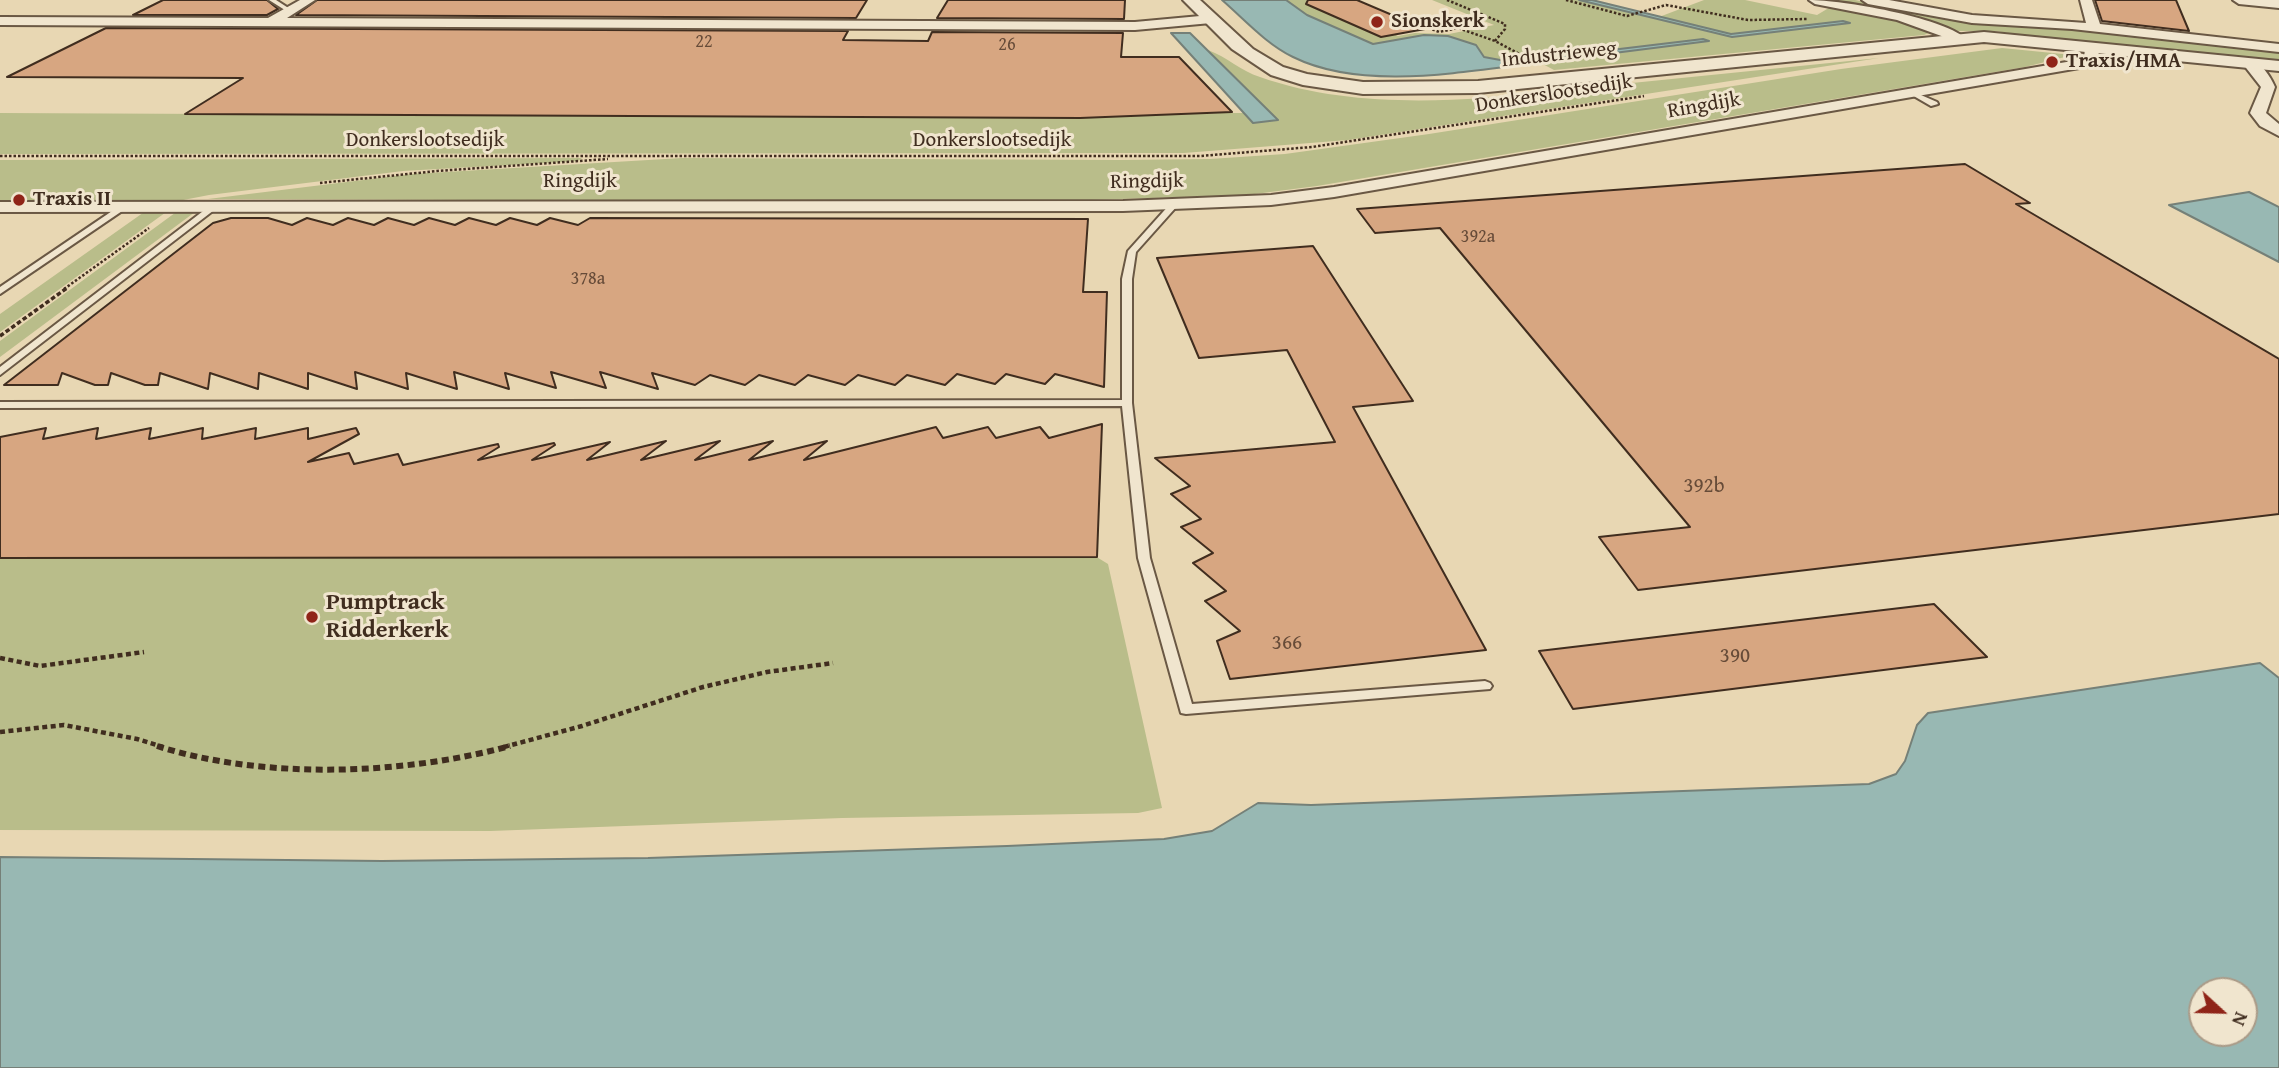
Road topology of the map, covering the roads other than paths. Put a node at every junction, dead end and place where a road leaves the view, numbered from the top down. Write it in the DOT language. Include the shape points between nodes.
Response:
graph roads {
  1 [pos="272,0"];
  2 [pos="309,0"];
  3 [pos="1191,0"];
  4 [pos="1815,0"];
  5 [pos="1867,0"];
  6 [pos="2087,0"];
  7 [pos="2239,0"];
  8 [pos="2279,4"];
  9 [pos="290,11"];
  10 [pos="1211,19"];
  11 [pos="0,21"];
  12 [pos="271,22"];
  13 [pos="2094,27"];
  14 [pos="2279,36"];
  15 [pos="1958,38"];
  16 [pos="2202,40"];
  17 [pos="2092,48"];
  18 [pos="2279,48"];
  19 [pos="2250,64"];
  20 [pos="2279,66"];
  21 [pos="1914,93"];
  22 [pos="1934,104"];
  23 [pos="2279,131"];
  24 [pos="1174,205"];
  25 [pos="0,207"];
  26 [pos="124,207"];
  27 [pos="214,207"];
  28 [pos="0,291"];
  29 [pos="0,372"];
  30 [pos="1127,403"];
  31 [pos="0,405"];
  32 [pos="1485,685"];
  1 -- 9 [label="lane"];
  2 -- 9 [label="street"];
  3 -- 10 [label="street, Industrieweg"];
  4 -- 15 [label="street" via="1900,17"];
  5 -- 13 [label="street" via="1972,19"];
  6 -- 13 [label="street"];
  7 -- 8 [label="street"];
  9 -- 12 [label="street"];
  10 -- 12 [label="street" via="1135,26 884,18"];
  10 -- 15 [label="street, Industrieweg" via="1255,59 1279,70 1336,84 1421,90"];
  11 -- 12 [label="street"];
  13 -- 16 [label="street"];
  14 -- 16 [label="street" via="2208,31 2200,33"];
  15 -- 17 [label="street" via="2002,37"];
  16 -- 18 [label="street"];
  17 -- 19 [label="street"];
  17 -- 21 [label="street, Ringdijk" via="2091,62"];
  19 -- 20 [label="street"];
  19 -- 23 [label="street" via="2268,87 2258,113"];
  21 -- 22 [label="lane"];
  21 -- 24 [label="street, Ringdijk" via="1334,192"];
  24 -- 27 [label="street, Ringdijk"];
  24 -- 30 [label="lane" via="1132,251 1127,279"];
  25 -- 26 [label="street, Ringdijk"];
  26 -- 27 [label="street, Ringdijk"];
  26 -- 28 [label="lane"];
  27 -- 29 [label="lane"];
  30 -- 31 [label="lane"];
  30 -- 32 [label="lane" via="1144,558 1186,709"];
}
